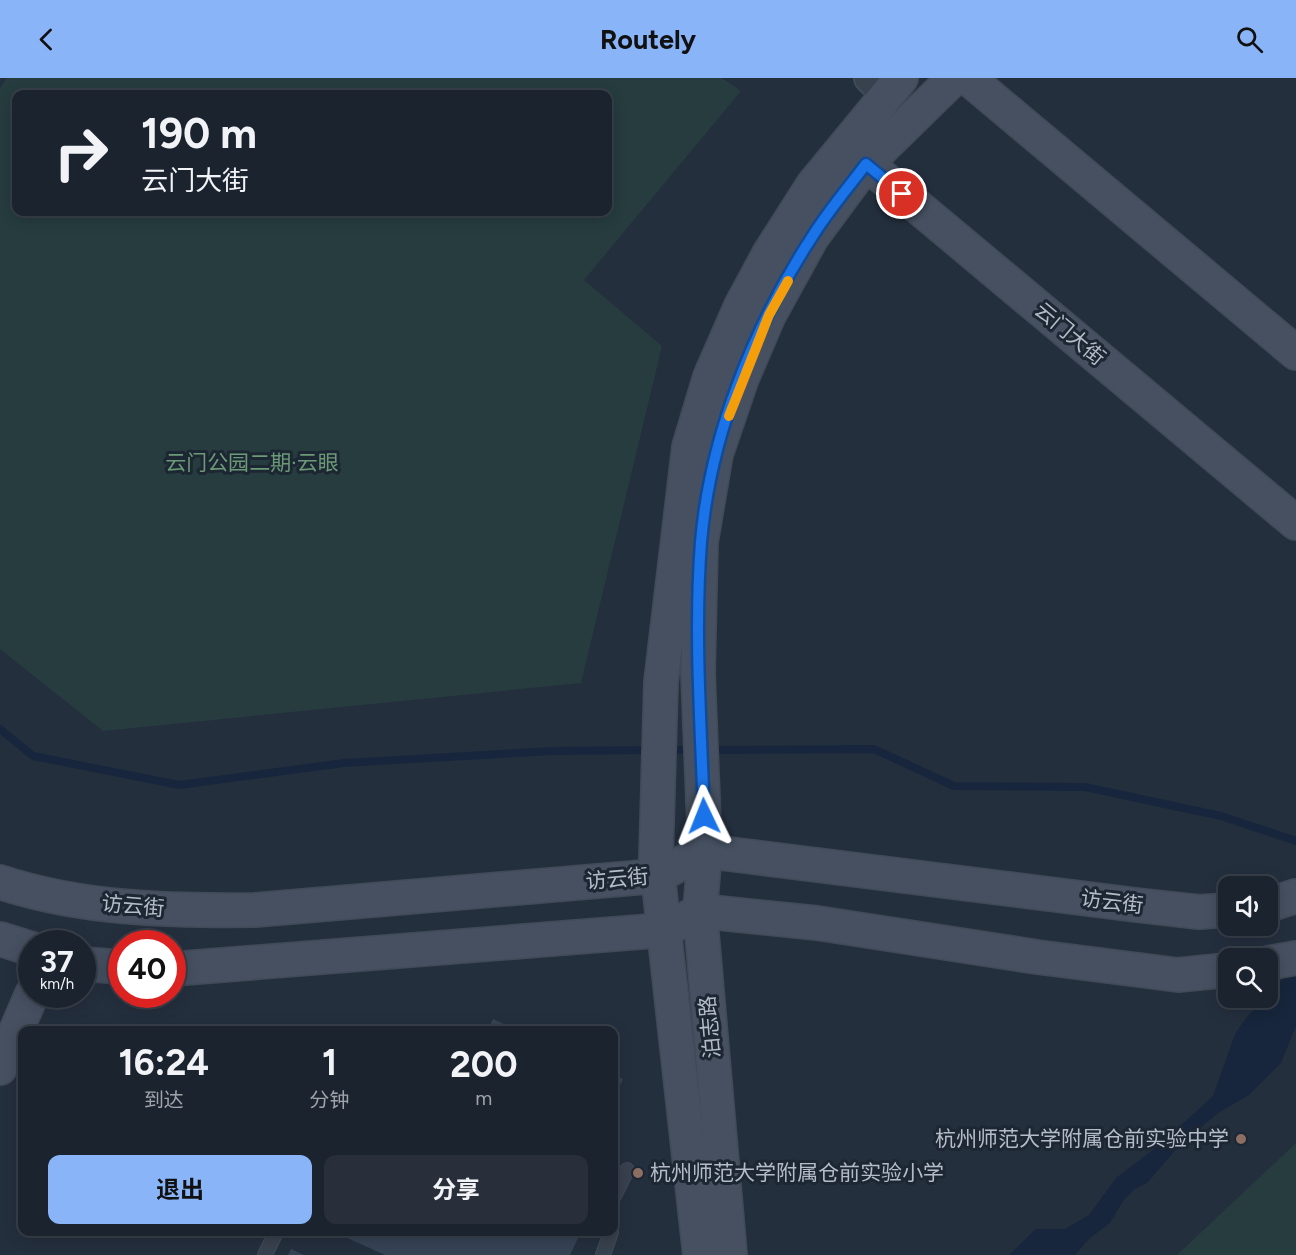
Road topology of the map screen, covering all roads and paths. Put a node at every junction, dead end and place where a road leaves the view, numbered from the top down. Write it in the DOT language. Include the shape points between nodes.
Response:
graph roads {
  1 [pos="954,78"];
  2 [pos="968,78"];
  3 [pos="886,84"];
  4 [pos="855,154"];
  5 [pos="1296,353"];
  6 [pos="1296,523"];
  7 [pos="705,851"];
  8 [pos="656,867"];
  9 [pos="0,882"];
  10 [pos="1296,896"];
  11 [pos="1278,902"];
  12 [pos="700,911"];
  13 [pos="1218,911"];
  14 [pos="664,930"];
  15 [pos="0,939"];
  16 [pos="18,945"];
  17 [pos="1296,958"];
  18 [pos="1278,961"];
  19 [pos="186,968"];
  20 [pos="1218,971"];
  21 [pos="26,1008"];
  22 [pos="18,1026"];
  23 [pos="18,1026"];
  24 [pos="0,1068"];
  25 [pos="627,1170"];
  26 [pos="618,1188"];
  27 [pos="274,1236"];
  28 [pos="610,1236"];
  29 [pos="265,1255"];
  30 [pos="603,1255"];
  31 [pos="700,1255"];
  32 [pos="730,1255"];
  1 -- 4 [label="main road"];
  2 -- 5 [label="main road"];
  3 -- 4 [label="main road"];
  4 -- 6 [label="main road, 云门大街"];
  4 -- 7 [label="main road, 泊志路" via="769,315 716,454 701,542 698,673"];
  4 -- 8 [label="main road, 泊志路" via="813,185 769,254 710,377 689,447 661,682"];
  7 -- 8 [label="main road, 访云街"];
  7 -- 12 [label="main road, 泊志路"];
  7 -- 13 [label="main road, 访云街" via="1124,904"];
  8 -- 9 [label="main road, 访云街" via="255,910 111,906 32,892"];
  8 -- 14 [label="main road, 泊志路"];
  10 -- 11 [label="main road"];
  12 -- 14 [label="main road"];
  12 -- 20 [label="main road" via="816,923 1178,975"];
  12 -- 32 [label="main road, 泊志路"];
  14 -- 19 [label="main road"];
  14 -- 31 [label="main road, 泊志路"];
  15 -- 16 [label="main road"];
  17 -- 18 [label="main road"];
  21 -- 23 [label="main road"];
  22 -- 24 [label="main road"];
  25 -- 26 [label="lane"];
  27 -- 29 [label="lane"];
  28 -- 30 [label="lane"];
}
